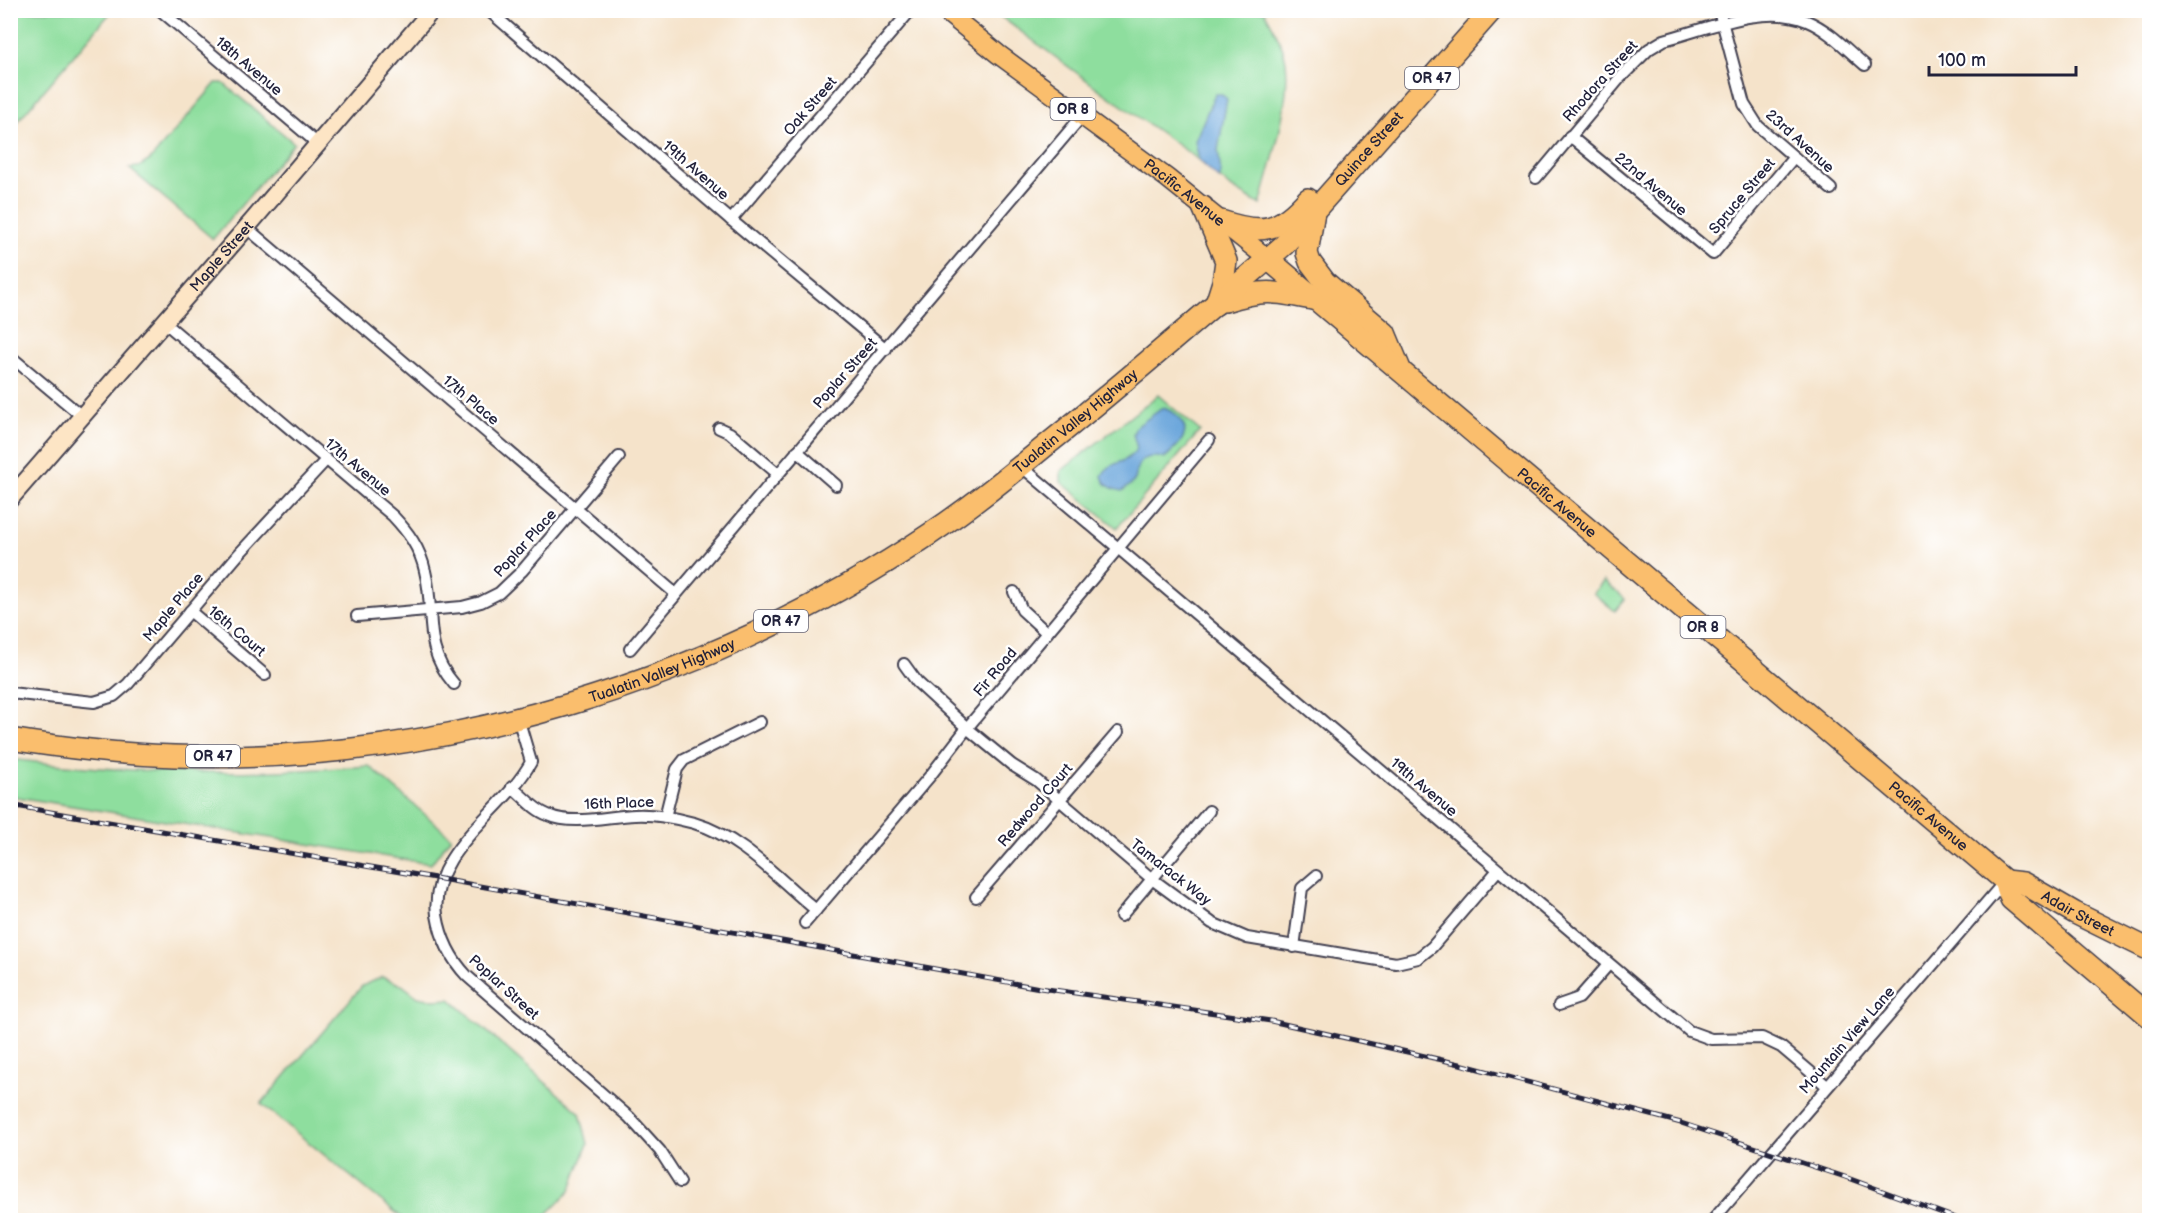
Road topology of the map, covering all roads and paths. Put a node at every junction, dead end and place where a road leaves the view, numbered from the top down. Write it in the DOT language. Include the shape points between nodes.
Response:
graph roads {
  1 [pos="160,10"];
  2 [pos="432,10"];
  3 [pos="488,10"];
  4 [pos="910,10"];
  5 [pos="944,10"];
  6 [pos="1492,10"];
  7 [pos="1719,10"];
  8 [pos="1724,24"];
  9 [pos="1865,65"];
  10 [pos="1082,116"];
  11 [pos="1570,136"];
  12 [pos="318,144"];
  13 [pos="1367,152"];
  14 [pos="1794,157"];
  15 [pos="1536,178"];
  16 [pos="1831,189"];
  17 [pos="1203,207"];
  18 [pos="1314,212"];
  19 [pos="731,220"];
  20 [pos="1221,221"];
  21 [pos="246,228"];
  22 [pos="1713,254"];
  23 [pos="1268,259"];
  24 [pos="1315,299"];
  25 [pos="1216,304"];
  26 [pos="164,322"];
  27 [pos="886,349"];
  28 [pos="10,356"];
  29 [pos="1402,372"];
  30 [pos="83,417"];
  31 [pos="719,428"];
  32 [pos="1209,440"];
  33 [pos="797,451"];
  34 [pos="619,457"];
  35 [pos="326,460"];
  36 [pos="1021,466"];
  37 [pos="778,474"];
  38 [pos="836,485"];
  39 [pos="10,499"];
  40 [pos="576,509"];
  41 [pos="1117,548"];
  42 [pos="1014,592"];
  43 [pos="676,594"];
  44 [pos="429,610"];
  45 [pos="190,611"];
  46 [pos="357,616"];
  47 [pos="1047,633"];
  48 [pos="630,649"];
  49 [pos="904,664"];
  50 [pos="265,675"];
  51 [pos="454,684"];
  52 [pos="10,693"];
  53 [pos="518,718"];
  54 [pos="760,722"];
  55 [pos="967,728"];
  56 [pos="1118,732"];
  57 [pos="10,739"];
  58 [pos="512,787"];
  59 [pos="1060,800"];
  60 [pos="1209,811"];
  61 [pos="665,817"];
  62 [pos="1498,870"];
  63 [pos="1316,876"];
  64 [pos="1152,879"];
  65 [pos="2005,881"];
  66 [pos="976,897"];
  67 [pos="816,910"];
  68 [pos="1121,916"];
  69 [pos="805,923"];
  70 [pos="1294,947"];
  71 [pos="2150,950"];
  72 [pos="1609,964"];
  73 [pos="1559,1005"];
  74 [pos="2150,1017"];
  75 [pos="1827,1086"];
  76 [pos="680,1182"];
  77 [pos="1713,1221"];
  1 -- 12 [label="street, 18th Avenue"];
  2 -- 12 [label="street, Maple Street"];
  3 -- 19 [label="street, 19th Avenue"];
  4 -- 19 [label="street, Oak Street"];
  5 -- 10 [label="main road, Pacific Avenue / OR 8"];
  6 -- 13 [label="highway, Quince Street / OR 47"];
  7 -- 8 [label="street, 23rd Avenue"];
  8 -- 9 [label="street, Rhodora Street" via="1764,14 1786,14 1828,33"];
  8 -- 11 [label="street, Rhodora Street" via="1664,40 1649,49"];
  8 -- 14 [label="street, 23rd Avenue" via="1744,104 1758,126"];
  10 -- 17 [label="main road, Pacific Avenue / OR 8"];
  10 -- 27 [label="street, Poplar Street"];
  11 -- 15 [label="street, Rhodora Street"];
  11 -- 22 [label="street, 22nd Avenue"];
  12 -- 21 [label="street, Maple Street"];
  13 -- 18 [label="highway, Quince Street / OR 47"];
  13 -- 20 [label="highway" via="1340,161 1282,224 1251,228"];
  14 -- 16 [label="street, 23rd Avenue"];
  14 -- 22 [label="street, Spruce Street"];
  17 -- 20 [label="main road, Pacific Avenue / OR 8"];
  17 -- 25 [label="highway" via="1226,261"];
  18 -- 23 [label="highway, Quince Street / OR 47"];
  18 -- 29 [label="highway" via="1307,253 1310,261 1325,282 1385,333"];
  19 -- 27 [label="street, 19th Avenue"];
  20 -- 23 [label="main road, Pacific Avenue / OR 8"];
  21 -- 26 [label="street, Maple Street"];
  21 -- 40 [label="street, 17th Place"];
  23 -- 24 [label="highway, Pacific Avenue / OR 8"];
  23 -- 25 [label="highway, Tualatin Valley Highway / OR 47"];
  24 -- 25 [label="highway" via="1271,291"];
  24 -- 29 [label="highway, Pacific Avenue / OR 8"];
  25 -- 36 [label="highway, Tualatin Valley Highway / OR 47"];
  26 -- 30 [label="street, Maple Street"];
  26 -- 35 [label="street, 17th Avenue"];
  27 -- 33 [label="street, Poplar Street"];
  28 -- 30 [label="street"];
  29 -- 65 [label="highway, Pacific Avenue / OR 8"];
  30 -- 39 [label="street, Maple Street"];
  31 -- 37 [label="street"];
  32 -- 41 [label="street, Fir Road"];
  33 -- 37 [label="street, Poplar Street"];
  33 -- 38 [label="street"];
  34 -- 40 [label="street, Poplar Place"];
  35 -- 44 [label="street, 17th Avenue" via="409,533 425,572"];
  35 -- 45 [label="street, Maple Place"];
  36 -- 41 [label="street, 19th Avenue"];
  36 -- 53 [label="highway, Tualatin Valley Highway / OR 47" via="884,564 782,621 646,679"];
  37 -- 43 [label="street, Poplar Street"];
  40 -- 43 [label="street, 17th Place"];
  40 -- 44 [label="street, Poplar Place" via="499,593 462,607"];
  41 -- 47 [label="street, Fir Road"];
  41 -- 62 [label="street, 19th Avenue"];
  42 -- 47 [label="street" via="1022,610"];
  43 -- 48 [label="street, Poplar Street"];
  44 -- 46 [label="street, Poplar Place"];
  44 -- 51 [label="street, 17th Avenue" via="434,652"];
  45 -- 50 [label="street, 16th Court"];
  45 -- 52 [label="street, Maple Place" via="128,684 108,699 94,702"];
  47 -- 55 [label="street, Fir Road"];
  49 -- 55 [label="street, Tamarack Way" via="917,682"];
  53 -- 57 [label="highway, Tualatin Valley Highway / OR 47" via="378,745 264,755 176,756"];
  53 -- 58 [label="street, Poplar Street" via="531,762"];
  54 -- 61 [label="street" via="684,760 677,769"];
  55 -- 59 [label="street, Tamarack Way"];
  55 -- 67 [label="street, Fir Road"];
  56 -- 59 [label="street, Redwood Court"];
  58 -- 61 [label="street, 16th Place" via="541,812 558,818 642,814"];
  58 -- 76 [label="street, Poplar Street" via="445,870 436,908 442,938 454,962 467,976 629,1117 660,1151"];
  59 -- 64 [label="street, Tamarack Way"];
  59 -- 66 [label="street, Redwood Court"];
  60 -- 64 [label="street"];
  61 -- 67 [label="street, 16th Place" via="721,834"];
  62 -- 70 [label="street, Tamarack Way" via="1418,958 1396,963"];
  62 -- 72 [label="street, 19th Avenue"];
  63 -- 70 [label="street" via="1302,888"];
  64 -- 68 [label="street"];
  64 -- 70 [label="street, Tamarack Way" via="1212,923 1247,938"];
  65 -- 71 [label="highway, Adair Street / OR 8" via="2023,883"];
  65 -- 74 [label="highway, Pacific Avenue / OR 8" via="2011,899"];
  65 -- 75 [label="street, Mountain View Lane"];
  67 -- 69 [label="street, Fir Road"];
  72 -- 73 [label="street" via="1579,998"];
  72 -- 75 [label="street, 19th Avenue" via="1689,1031 1711,1039 1761,1038 1781,1047"];
  75 -- 77 [label="street, Mountain View Lane"];
}
